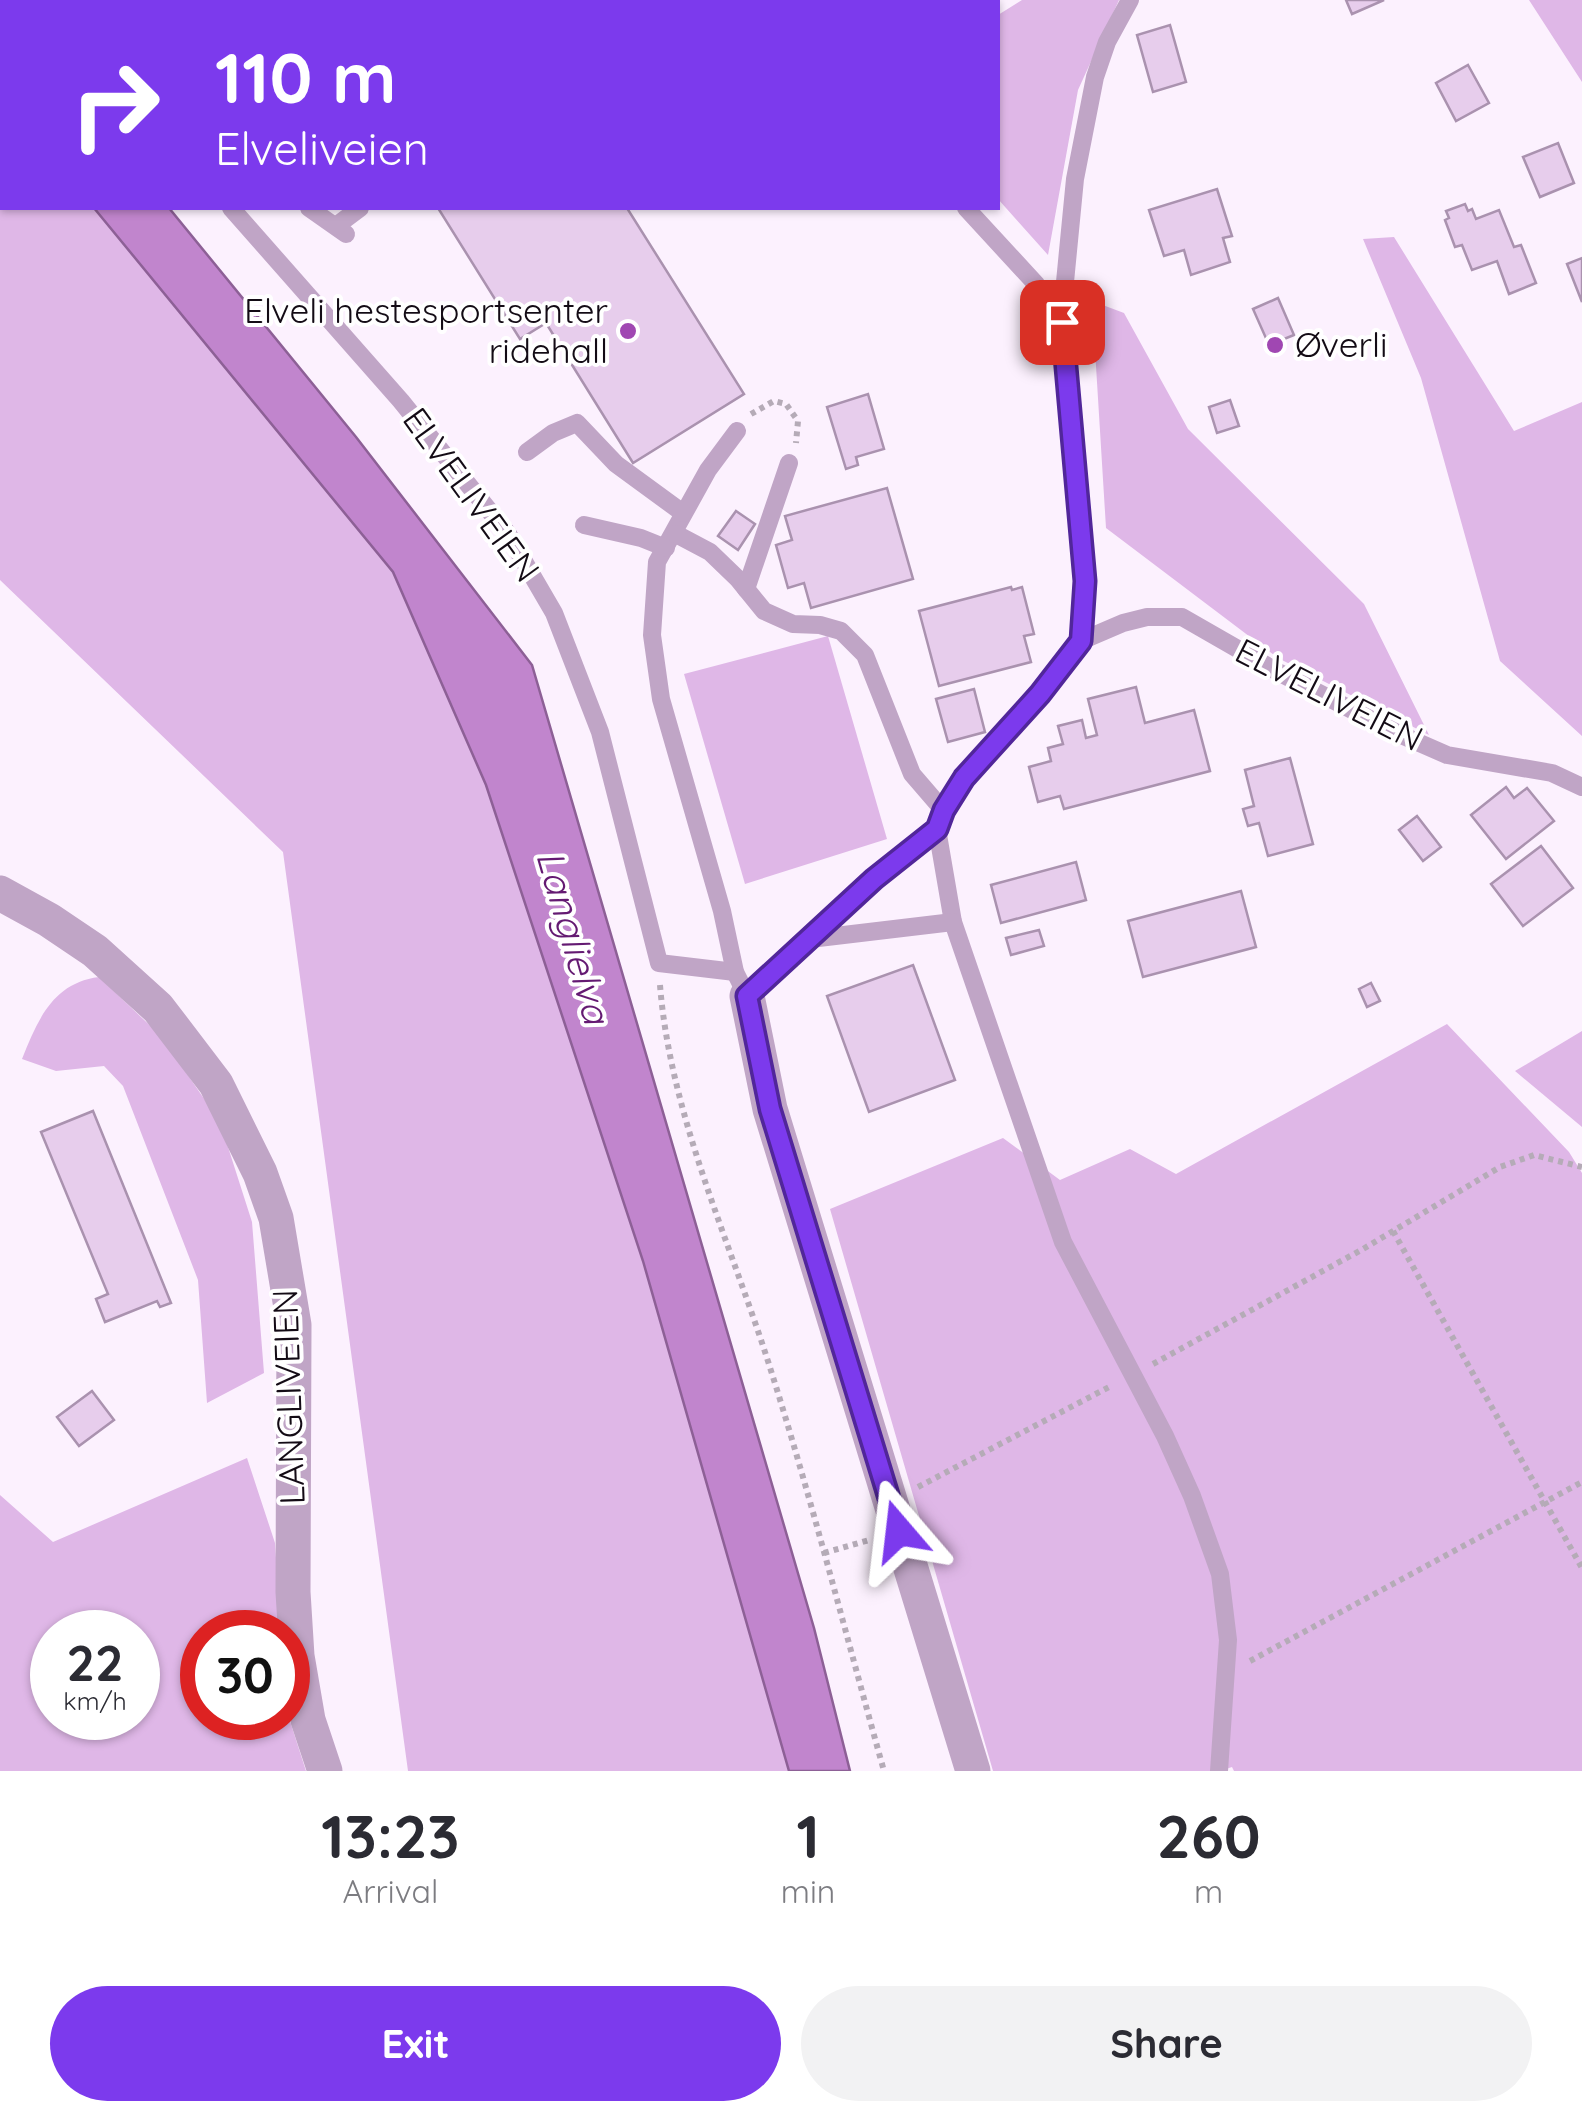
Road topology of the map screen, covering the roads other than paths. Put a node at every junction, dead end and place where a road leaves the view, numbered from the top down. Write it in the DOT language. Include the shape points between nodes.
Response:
graph roads {
  1 [pos="1130,0"];
  2 [pos="233,210"];
  3 [pos="312,210"];
  4 [pos="358,210"];
  5 [pos="968,210"];
  6 [pos="1062,322"];
  7 [pos="737,431"];
  8 [pos="527,452"];
  9 [pos="789,463"];
  10 [pos="683,513"];
  11 [pos="584,525"];
  12 [pos="671,541"];
  13 [pos="746,589"];
  14 [pos="1081,641"];
  15 [pos="1582,786"];
  16 [pos="944,810"];
  17 [pos="937,829"];
  18 [pos="0,893"];
  19 [pos="953,922"];
  20 [pos="809,939"];
  21 [pos="741,984"];
  22 [pos="325,1771"];
  23 [pos="973,1771"];
  24 [pos="1220,1771"];
  1 -- 6 [label="lane" via="1095,77 1075,179"];
  2 -- 21 [label="lane, ELVELIVEIEN" via="508,534 554,614 600,732 659,963"];
  3 -- 4 [label="lane" via="341,230"];
  5 -- 6 [label="lane"];
  6 -- 14 [label="lane" via="1085,581"];
  7 -- 10 [label="lane"];
  8 -- 10 [label="lane" via="576,423 616,464"];
  9 -- 13 [label="lane"];
  10 -- 12 [label="lane"];
  11 -- 12 [label="lane"];
  12 -- 13 [label="lane" via="710,552"];
  12 -- 21 [label="lane" via="657,562 652,635 662,699"];
  13 -- 16 [label="lane" via="764,611 792,624 841,631 865,655 912,774"];
  14 -- 15 [label="lane, ELVELIVEIEN" via="1147,617 1182,617 1447,755"];
  14 -- 16 [label="lane, ELVELIVEIEN"];
  16 -- 17 [label="lane, ELVELIVEIEN"];
  17 -- 19 [label="lane"];
  17 -- 20 [label="lane"];
  18 -- 22 [label="street, LANGLIVEIEN" via="95,952 158,1008 216,1084 260,1173 276,1218 294,1325 296,1656"];
  19 -- 20 [label="lane"];
  19 -- 24 [label="lane" via="1063,1242 1165,1436 1209,1539 1225,1610"];
  20 -- 21 [label="lane"];
  21 -- 23 [label="street" via="770,1109"];
}
